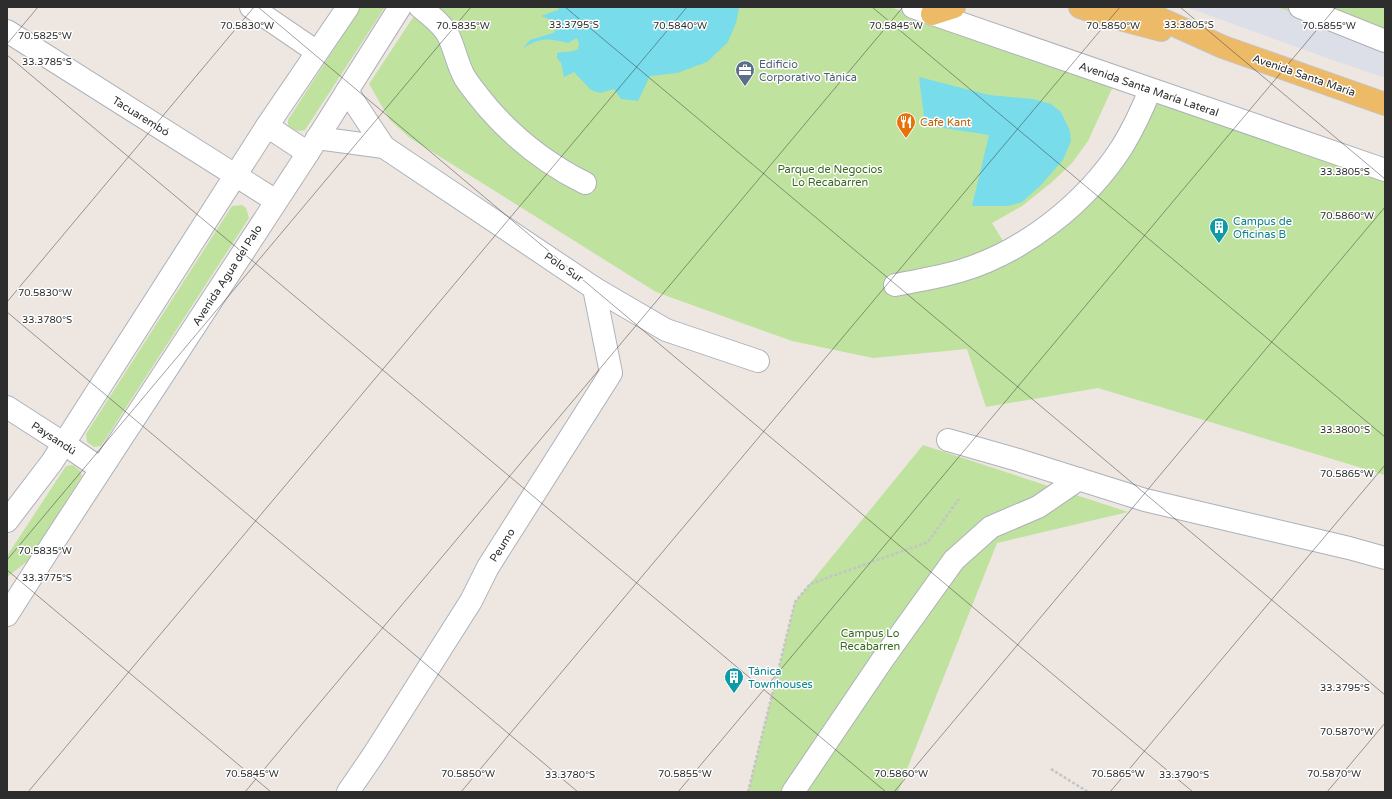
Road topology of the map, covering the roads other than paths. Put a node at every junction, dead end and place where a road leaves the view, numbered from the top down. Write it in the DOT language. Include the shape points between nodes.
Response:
graph roads {
  1 [pos="251,7"];
  2 [pos="348,7"];
  3 [pos="400,7"];
  4 [pos="420,7"];
  5 [pos="954,7"];
  6 [pos="1080,7"];
  7 [pos="1134,7"];
  8 [pos="1300,7"];
  9 [pos="922,10"];
  10 [pos="7,31"];
  11 [pos="1385,41"];
  12 [pos="1223,47"];
  13 [pos="317,52"];
  14 [pos="1150,90"];
  15 [pos="347,91"];
  16 [pos="1385,104"];
  17 [pos="267,126"];
  18 [pos="313,146"];
  19 [pos="384,147"];
  20 [pos="1385,170"];
  21 [pos="236,176"];
  22 [pos="585,183"];
  23 [pos="276,202"];
  24 [pos="895,285"];
  25 [pos="594,288"];
  26 [pos="758,361"];
  27 [pos="7,407"];
  28 [pos="948,440"];
  29 [pos="63,443"];
  30 [pos="101,469"];
  31 [pos="1079,479"];
  32 [pos="7,521"];
  33 [pos="52,542"];
  34 [pos="1385,558"];
  35 [pos="7,588"];
  36 [pos="7,615"];
  37 [pos="348,792"];
  38 [pos="793,792"];
  1 -- 13 [label="street"];
  2 -- 13 [label="street"];
  3 -- 15 [label="street, Avenida Agua del Palo"];
  4 -- 22 [label="street" via="448,34 465,77 503,125 544,159"];
  5 -- 9 [label="main road"];
  6 -- 12 [label="main road, Avenida Santa María"];
  7 -- 12 [label="main road, Avenida Santa María"];
  8 -- 11 [label="street"];
  9 -- 14 [label="street, Avenida Santa María Lateral"];
  10 -- 21 [label="street, Tacuarembó"];
  12 -- 16 [label="main road, Avenida Santa María"];
  13 -- 17 [label="street"];
  14 -- 20 [label="street, Avenida Santa María Lateral"];
  14 -- 24 [label="street" via="1135,124 1105,170 1078,200 1052,222 1024,242 976,265 928,280"];
  15 -- 18 [label="street, Avenida Agua del Palo"];
  15 -- 19 [label="street, Polo Sur"];
  17 -- 18 [label="street"];
  17 -- 21 [label="street"];
  18 -- 19 [label="street, Polo Sur"];
  18 -- 23 [label="street, Avenida Agua del Palo"];
  19 -- 25 [label="street, Polo Sur"];
  21 -- 23 [label="street, Tacuarembó"];
  21 -- 29 [label="street"];
  23 -- 30 [label="street, Avenida Agua del Palo"];
  25 -- 26 [label="street, Polo Sur" via="666,330"];
  25 -- 37 [label="street, Peumo" via="611,373 488,567 471,601"];
  27 -- 29 [label="street, Paysandú"];
  28 -- 31 [label="street"];
  29 -- 30 [label="street, Paysandú"];
  29 -- 32 [label="street" via="52,462"];
  30 -- 33 [label="street, Avenida Agua del Palo"];
  31 -- 34 [label="street" via="1145,500"];
  31 -- 38 [label="street" via="1038,507 991,527 954,560"];
  33 -- 35 [label="street, Avenida Agua del Palo"];
  33 -- 36 [label="street, Avenida Agua del Palo"];
}
